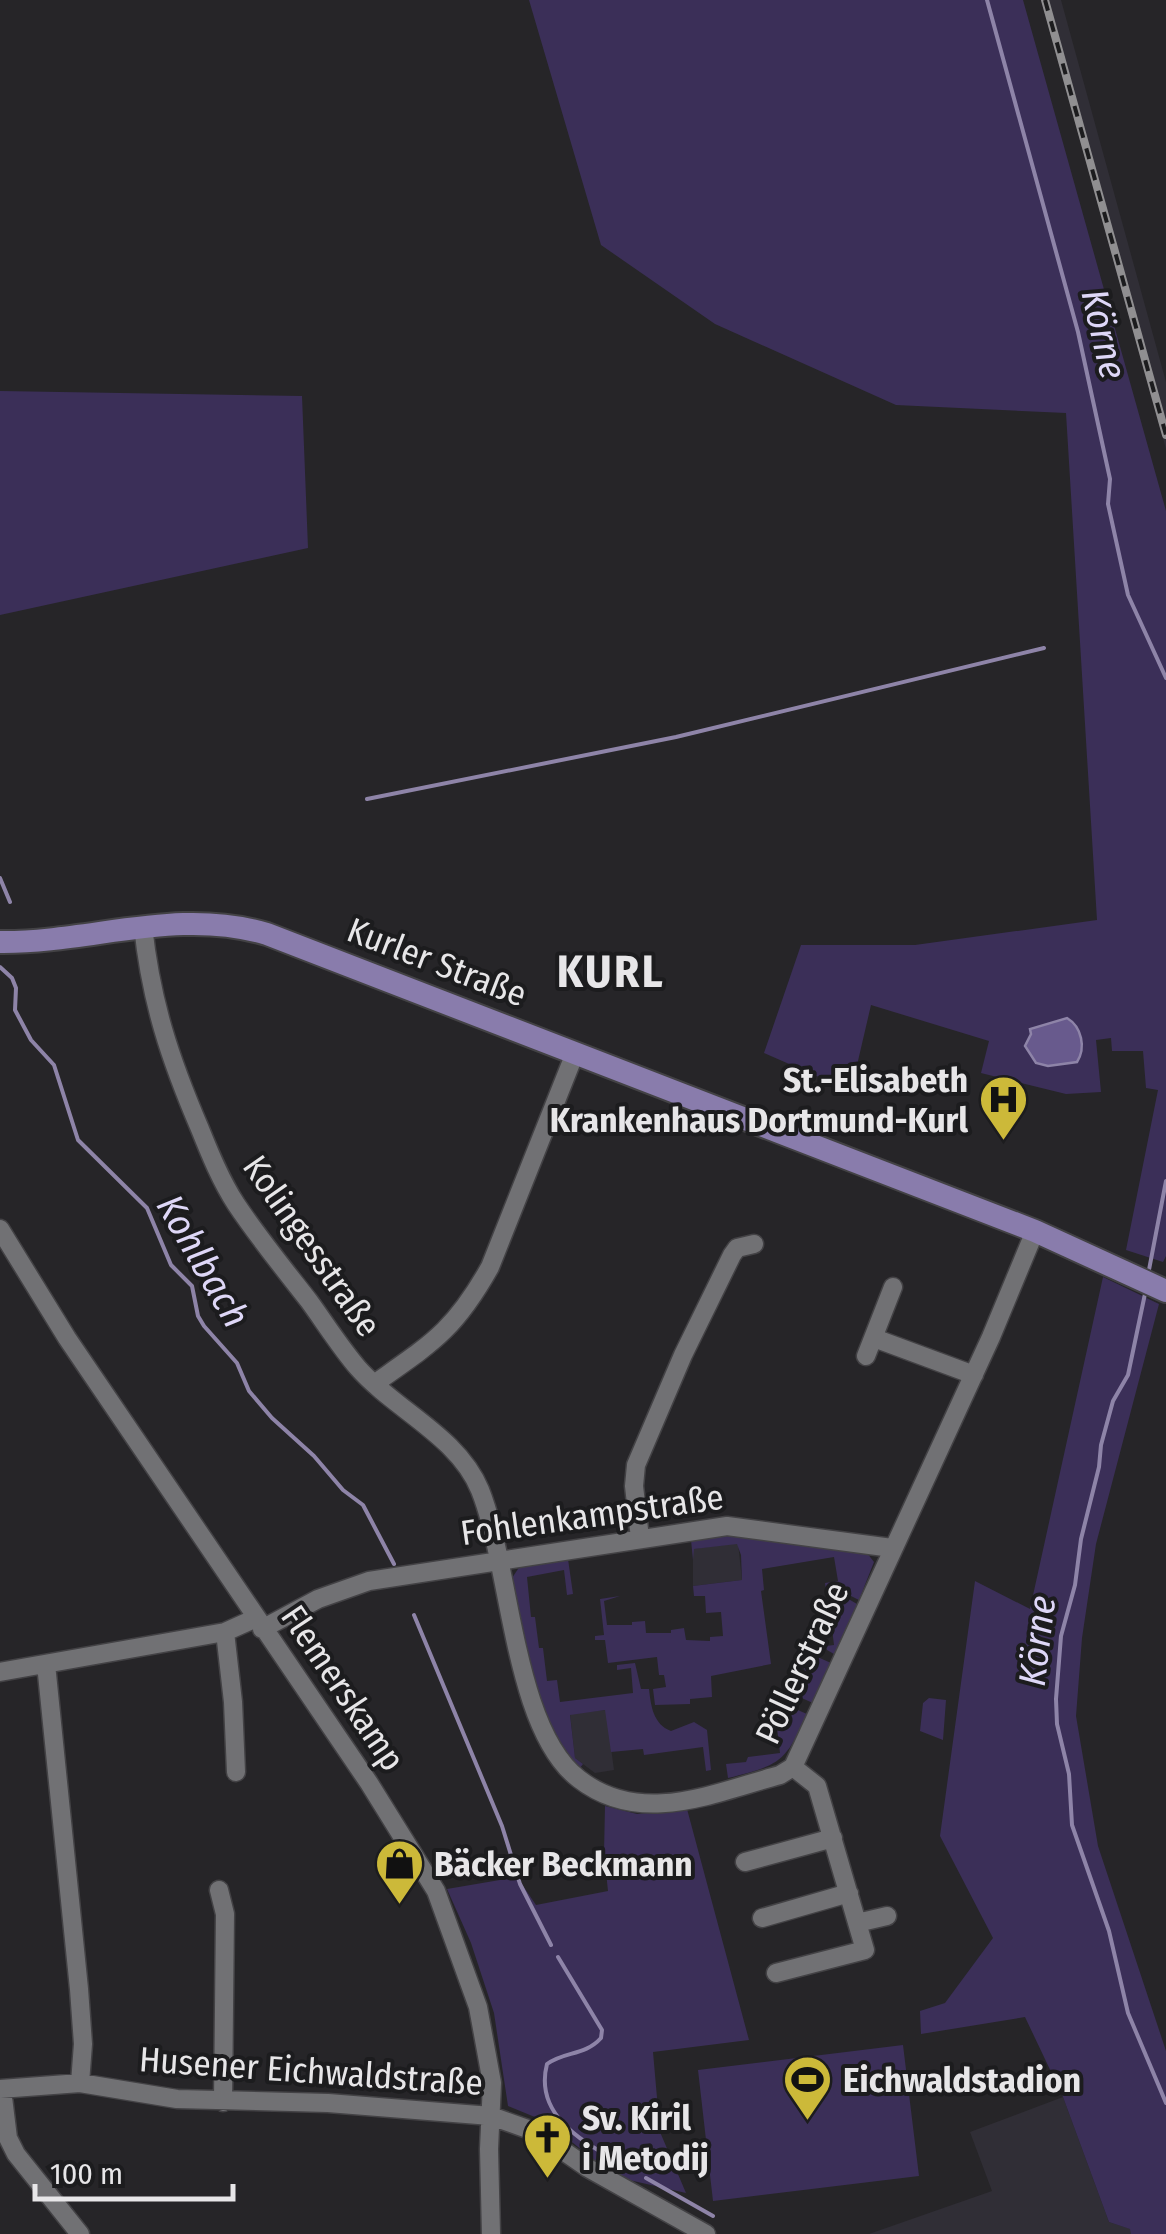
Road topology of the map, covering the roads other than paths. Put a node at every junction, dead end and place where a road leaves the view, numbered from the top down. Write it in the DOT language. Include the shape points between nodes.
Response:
graph roads {
  1 [pos="142,926"];
  2 [pos="0,942"];
  3 [pos="575,1053"];
  4 [pos="0,1229"];
  5 [pos="1035,1231"];
  6 [pos="754,1244"];
  7 [pos="894,1287"];
  8 [pos="1164,1291"];
  9 [pos="874,1338"];
  10 [pos="866,1356"];
  11 [pos="974,1375"];
  12 [pos="374,1384"];
  13 [pos="640,1538"];
  14 [pos="892,1548"];
  15 [pos="497,1560"];
  16 [pos="259,1623"];
  17 [pos="226,1632"];
  18 [pos="46,1664"];
  19 [pos="0,1672"];
  20 [pos="794,1767"];
  21 [pos="236,1772"];
  22 [pos="833,1838"];
  23 [pos="746,1862"];
  24 [pos="219,1890"];
  25 [pos="848,1893"];
  26 [pos="887,1916"];
  27 [pos="762,1918"];
  28 [pos="857,1923"];
  29 [pos="776,1973"];
  30 [pos="80,2083"];
  31 [pos="1,2089"];
  32 [pos="223,2102"];
  33 [pos="491,2116"];
  34 [pos="80,2234"];
  35 [pos="492,2234"];
  36 [pos="706,2234"];
  1 -- 2 [label="main road, Kurler Straße"];
  1 -- 3 [label="main road, Kurler Straße" via="249,928"];
  1 -- 12 [label="street, Kolingesstraße" via="168,1052 234,1201"];
  3 -- 5 [label="main road, Kurler Straße"];
  3 -- 12 [label="street" via="478,1288 439,1339"];
  4 -- 16 [label="street, Flemerskamp"];
  5 -- 8 [label="main road, Kurler Straße"];
  5 -- 11 [label="street"];
  6 -- 13 [label="street" via="732,1255 636,1465"];
  7 -- 9 [label="street"];
  9 -- 10 [label="street"];
  9 -- 11 [label="street"];
  11 -- 14 [label="street"];
  12 -- 15 [label="street, Kolingesstraße" via="471,1471"];
  13 -- 14 [label="street, Fohlenkampstraße" via="750,1526"];
  13 -- 15 [label="street, Fohlenkampstraße"];
  14 -- 20 [label="street, Pöllerstraße"];
  15 -- 16 [label="street, Fohlenkampstraße" via="351,1586"];
  15 -- 20 [label="street, Pöllerstraße" via="543,1735 571,1773 594,1790 628,1804 678,1803"];
  16 -- 17 [label="street, Fohlenkampstraße"];
  16 -- 33 [label="street, Flemerskamp" via="436,1891 481,2018"];
  17 -- 18 [label="street, Fohlenkampstraße"];
  17 -- 21 [label="street"];
  18 -- 19 [label="street, Fohlenkampstraße"];
  18 -- 30 [label="street" via="79,1989"];
  20 -- 22 [label="street" via="818,1786"];
  22 -- 23 [label="street"];
  22 -- 25 [label="street"];
  24 -- 32 [label="street" via="226,1914"];
  25 -- 27 [label="street"];
  25 -- 28 [label="street"];
  26 -- 28 [label="street"];
  28 -- 29 [label="street" via="865,1950"];
  30 -- 31 [label="street, Husener Eichwaldstraße"];
  30 -- 32 [label="street, Husener Eichwaldstraße"];
  31 -- 34 [label="street" via="16,2154"];
  32 -- 33 [label="street, Husener Eichwaldstraße"];
  33 -- 35 [label="street, Flemerskamp"];
  33 -- 36 [label="street, Husener Eichwaldstraße" via="536,2132"];
}
